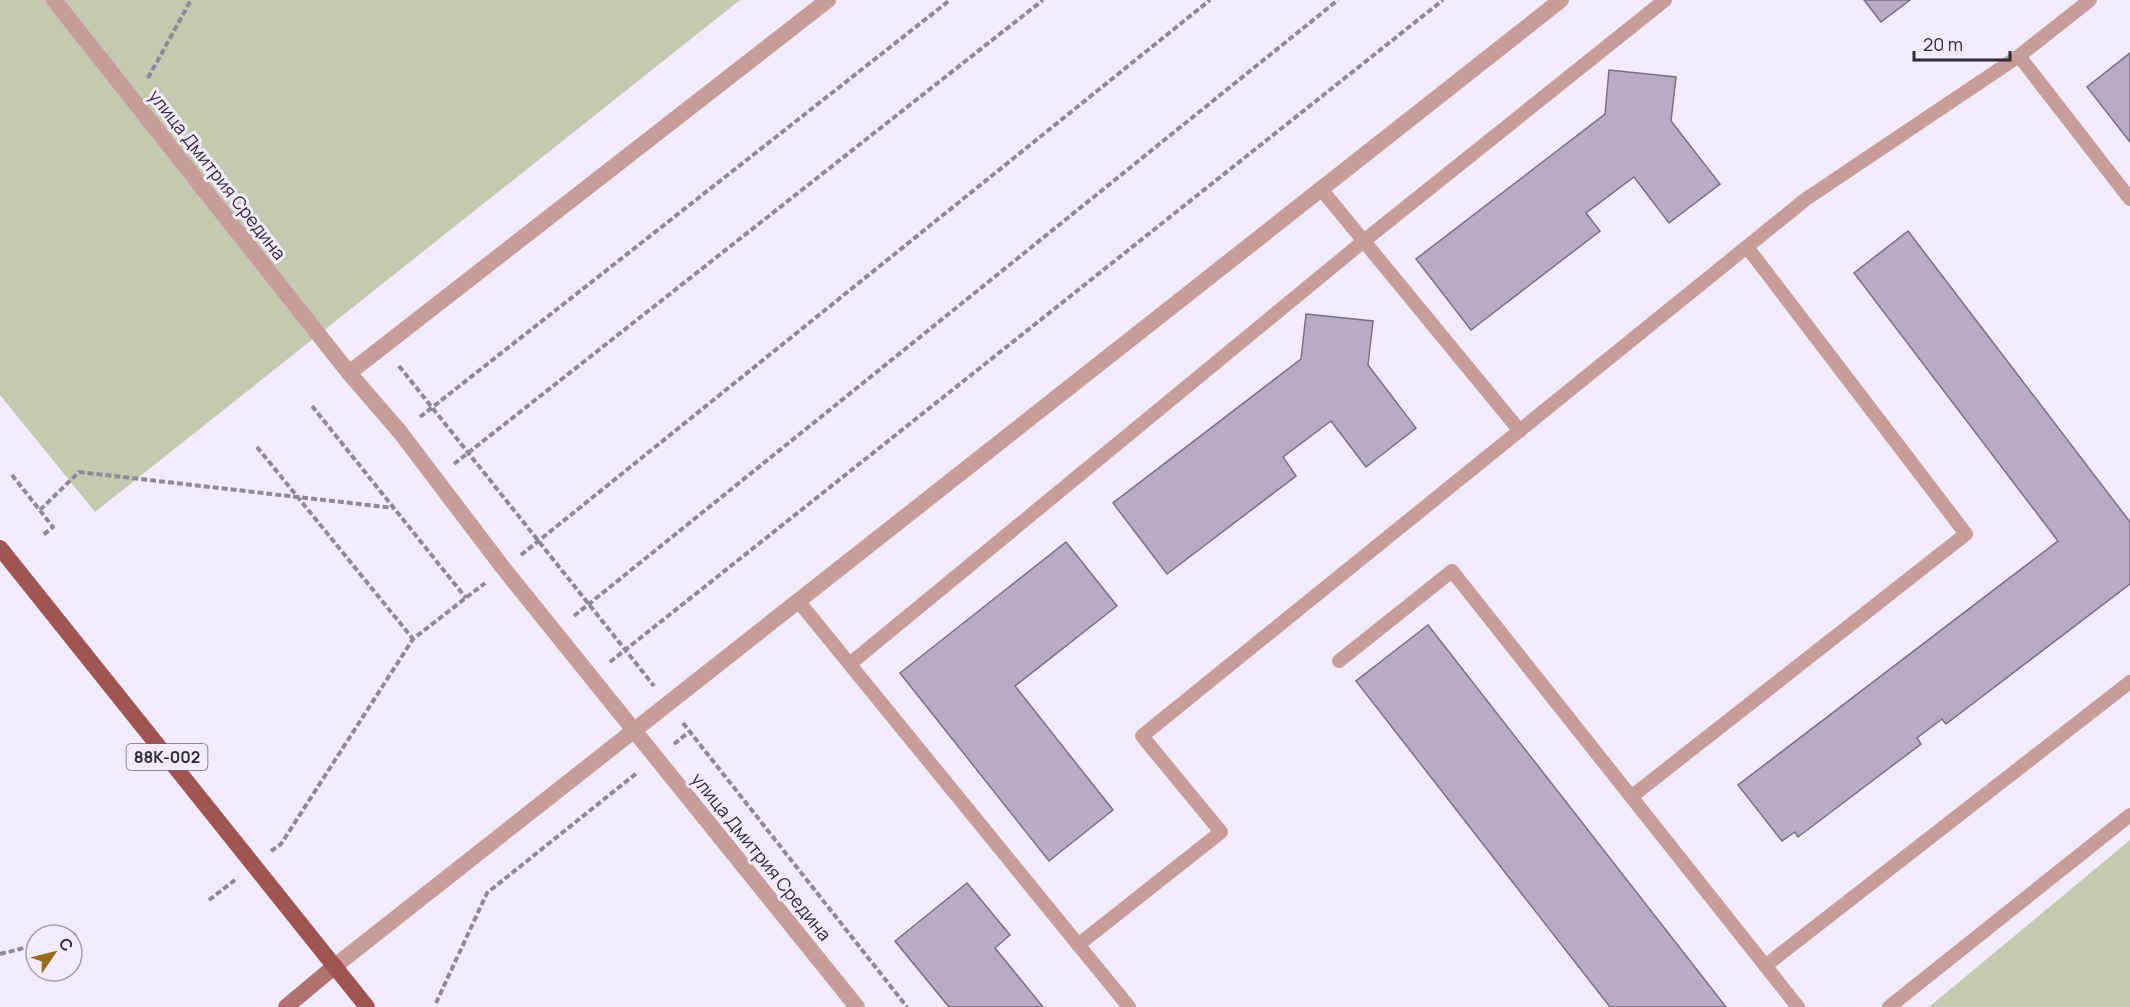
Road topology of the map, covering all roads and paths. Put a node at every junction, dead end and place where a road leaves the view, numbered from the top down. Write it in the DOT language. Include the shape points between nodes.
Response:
graph roads {
  1 [pos="54,0"];
  2 [pos="191,0"];
  3 [pos="828,0"];
  4 [pos="950,0"];
  5 [pos="1043,0"];
  6 [pos="1210,0"];
  7 [pos="1338,0"];
  8 [pos="1443,0"];
  9 [pos="1561,0"];
  10 [pos="1665,0"];
  11 [pos="2090,0"];
  12 [pos="2019,56"];
  13 [pos="135,103"];
  14 [pos="1321,189"];
  15 [pos="2130,199"];
  16 [pos="1365,240"];
  17 [pos="1747,247"];
  18 [pos="385,348"];
  19 [pos="350,373"];
  20 [pos="312,406"];
  21 [pos="432,407"];
  22 [pos="1520,431"];
  23 [pos="400,432"];
  24 [pos="257,447"];
  25 [pos="468,453"];
  26 [pos="12,476"];
  27 [pos="436,479"];
  28 [pos="298,498"];
  29 [pos="394,508"];
  30 [pos="40,510"];
  31 [pos="43,535"];
  32 [pos="539,541"];
  33 [pos="0,548"];
  34 [pos="504,569"];
  35 [pos="466,598"];
  36 [pos="799,602"];
  37 [pos="588,604"];
  38 [pos="554,632"];
  39 [pos="413,639"];
  40 [pos="625,650"];
  41 [pos="1339,661"];
  42 [pos="851,663"];
  43 [pos="591,678"];
  44 [pos="2130,682"];
  45 [pos="668,705"];
  46 [pos="634,732"];
  47 [pos="689,732"];
  48 [pos="656,758"];
  49 [pos="1631,797"];
  50 [pos="2130,815"];
  51 [pos="281,844"];
  52 [pos="1078,945"];
  53 [pos="24,948"];
  54 [pos="0,954"];
  55 [pos="335,966"];
  56 [pos="1765,966"];
  57 [pos="436,1003"];
  58 [pos="286,1007"];
  59 [pos="368,1007"];
  60 [pos="857,1007"];
  61 [pos="908,1007"];
  62 [pos="1129,1007"];
  63 [pos="1798,1007"];
  64 [pos="1889,1007"];
  1 -- 13 [label="street, улица Дмитрия Средина"];
  2 -- 13 [label="path"];
  3 -- 18 [label="street"];
  4 -- 21 [label="path"];
  5 -- 25 [label="path"];
  6 -- 32 [label="path"];
  7 -- 37 [label="path"];
  8 -- 40 [label="path"];
  9 -- 14 [label="street"];
  10 -- 16 [label="lane"];
  11 -- 12 [label="lane"];
  12 -- 15 [label="lane"];
  12 -- 17 [label="lane" via="1806,199"];
  13 -- 19 [label="street, улица Дмитрия Средина"];
  14 -- 16 [label="lane"];
  14 -- 36 [label="street"];
  16 -- 22 [label="lane"];
  16 -- 42 [label="lane"];
  17 -- 22 [label="lane"];
  17 -- 49 [label="lane" via="1966,534"];
  18 -- 19 [label="street"];
  18 -- 21 [label="path"];
  19 -- 23 [label="street, улица Дмитрия Средина"];
  20 -- 29 [label="path"];
  21 -- 23 [label="path"];
  21 -- 25 [label="path"];
  22 -- 52 [label="lane" via="1142,736 1221,832"];
  23 -- 27 [label="street, улица Дмитрия Средина"];
  24 -- 28 [label="path"];
  25 -- 27 [label="path"];
  25 -- 32 [label="path"];
  26 -- 30 [label="path"];
  27 -- 34 [label="street, улица Дмитрия Средина"];
  28 -- 29 [label="path"];
  28 -- 30 [label="path" via="80,472"];
  28 -- 39 [label="path"];
  29 -- 35 [label="path"];
  30 -- 31 [label="path" via="53,527"];
  32 -- 34 [label="path"];
  32 -- 37 [label="path"];
  33 -- 55 [label="main road, 88К-002"];
  34 -- 35 [label="path"];
  34 -- 38 [label="street, улица Дмитрия Средина"];
  35 -- 39 [label="path"];
  36 -- 42 [label="lane"];
  36 -- 45 [label="street"];
  37 -- 38 [label="path"];
  37 -- 40 [label="path"];
  38 -- 43 [label="street, улица Дмитрия Средина"];
  39 -- 51 [label="path"];
  40 -- 43 [label="path"];
  40 -- 45 [label="path"];
  41 -- 49 [label="lane" via="1452,571"];
  42 -- 52 [label="lane"];
  43 -- 46 [label="street, улица Дмитрия Средина"];
  44 -- 56 [label="lane"];
  45 -- 46 [label="street"];
  45 -- 47 [label="path"];
  46 -- 48 [label="street, улица Дмитрия Средина"];
  46 -- 55 [label="street"];
  47 -- 48 [label="path"];
  47 -- 61 [label="path"];
  48 -- 57 [label="path" via="488,892"];
  48 -- 60 [label="street, улица Дмитрия Средина"];
  49 -- 56 [label="lane"];
  50 -- 64 [label="lane"];
  52 -- 62 [label="lane"];
  53 -- 54 [label="path"];
  55 -- 58 [label="main road"];
  55 -- 59 [label="main road, 88К-002"];
  56 -- 63 [label="lane"];
}
